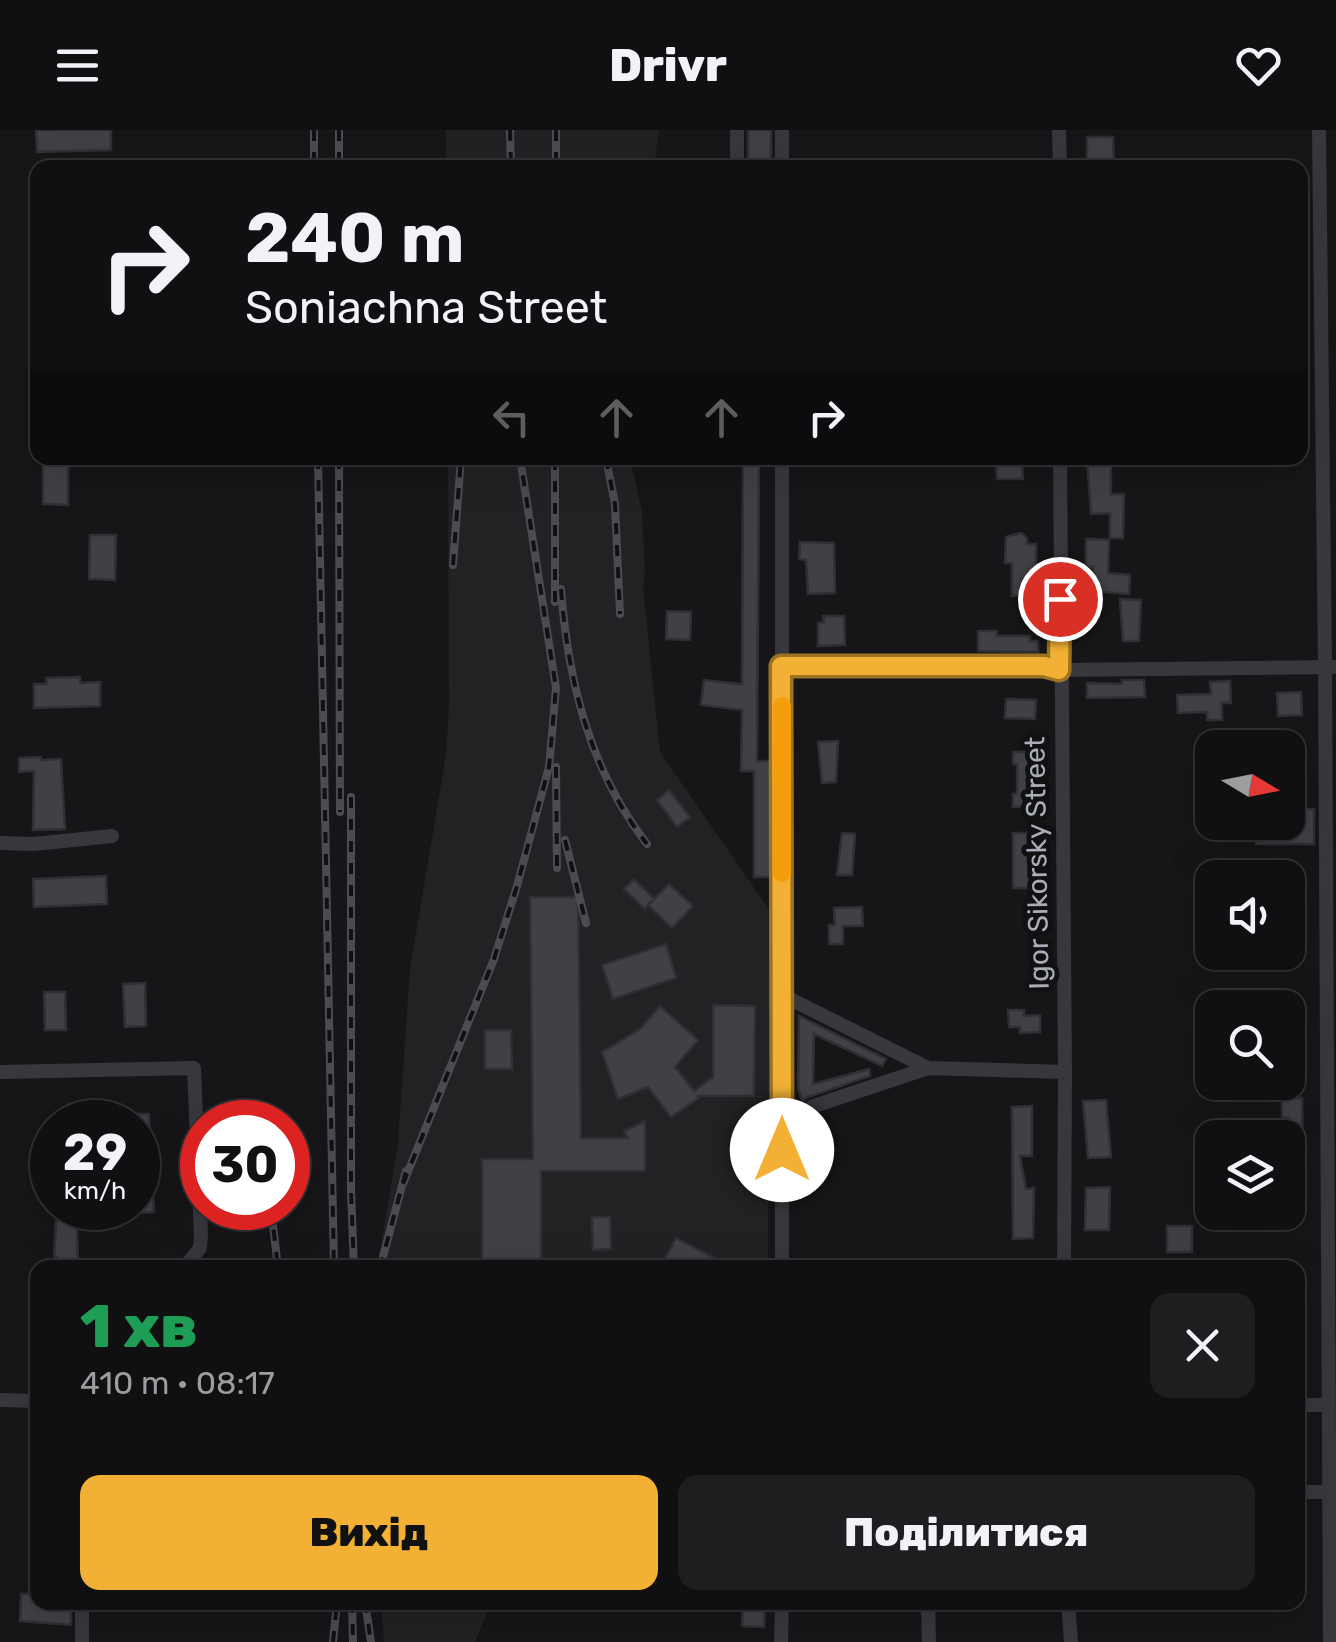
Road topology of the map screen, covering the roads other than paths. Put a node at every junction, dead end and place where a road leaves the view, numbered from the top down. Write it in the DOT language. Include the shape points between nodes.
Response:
graph roads {
  1 [pos="737,130"];
  2 [pos="782,130"];
  3 [pos="1060,130"];
  4 [pos="1318,130"];
  5 [pos="737,160"];
  6 [pos="782,160"];
  7 [pos="1060,160"];
  8 [pos="782,465"];
  9 [pos="1060,465"];
  10 [pos="781,666"];
  11 [pos="1331,667"];
  12 [pos="1059,670"];
  13 [pos="112,836"];
  14 [pos="0,843"];
  15 [pos="782,994"];
  16 [pos="928,1068"];
  17 [pos="0,1072"];
  18 [pos="1066,1072"];
  19 [pos="811,1107"];
  20 [pos="190,1260"];
  21 [pos="782,1260"];
  22 [pos="1064,1260"];
  23 [pos="0,1400"];
  24 [pos="30,1401"];
  25 [pos="1305,1404"];
  26 [pos="1329,1404"];
  27 [pos="1305,1492"];
  28 [pos="1332,1492"];
  29 [pos="82,1610"];
  30 [pos="782,1610"];
  31 [pos="928,1610"];
  32 [pos="1069,1610"];
  33 [pos="82,1642"];
  34 [pos="781,1642"];
  35 [pos="929,1642"];
  36 [pos="1071,1642"];
  37 [pos="1330,1642"];
  1 -- 5 [label="street"];
  2 -- 6 [label="street"];
  3 -- 7 [label="street"];
  4 -- 11 [label="street"];
  8 -- 10 [label="street"];
  9 -- 12 [label="street, Igor Sikorsky Street"];
  10 -- 12 [label="street"];
  10 -- 15 [label="street"];
  11 -- 12 [label="street"];
  11 -- 26 [label="street"];
  12 -- 18 [label="street, Igor Sikorsky Street"];
  13 -- 14 [label="street"];
  15 -- 16 [label="street"];
  15 -- 21 [label="street"];
  16 -- 18 [label="street"];
  16 -- 19 [label="street"];
  17 -- 20 [label="street" via="194,1068 201,1236"];
  18 -- 22 [label="street, Igor Sikorsky Street"];
  23 -- 24 [label="street"];
  25 -- 26 [label="street"];
  26 -- 28 [label="street"];
  27 -- 28 [label="street"];
  28 -- 37 [label="street"];
  29 -- 33 [label="street"];
  30 -- 34 [label="street"];
  31 -- 35 [label="street"];
  32 -- 36 [label="street"];
}
